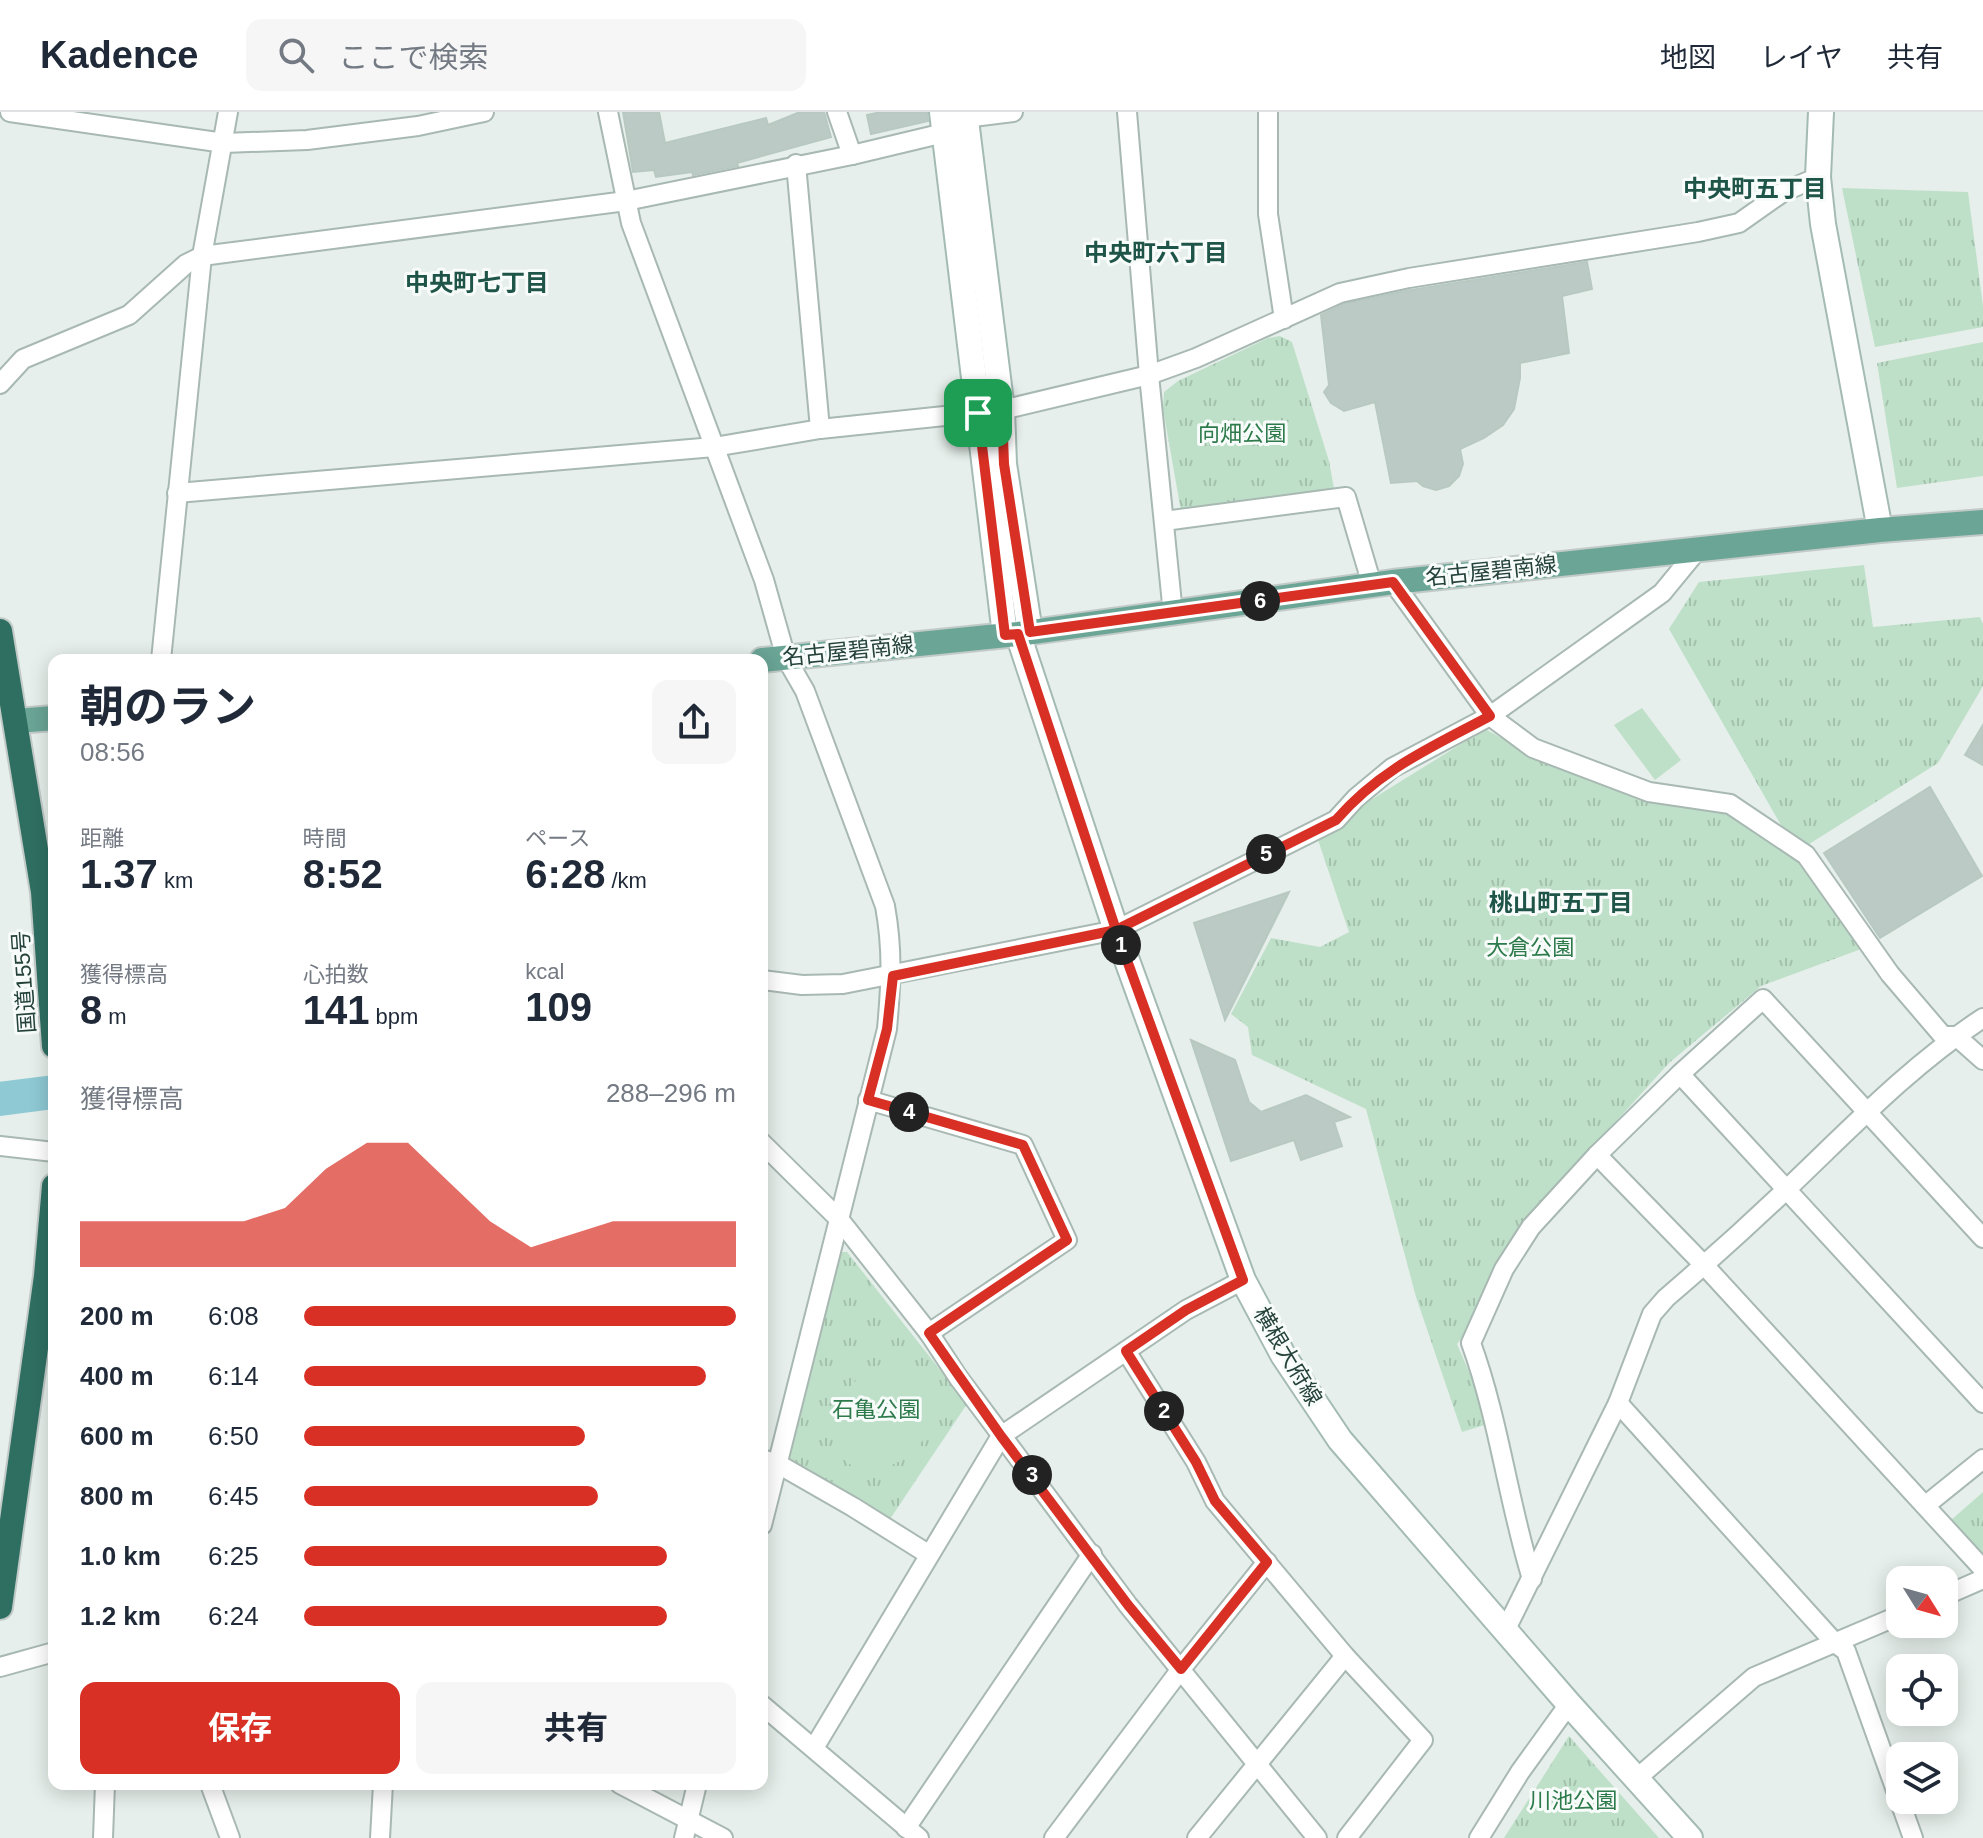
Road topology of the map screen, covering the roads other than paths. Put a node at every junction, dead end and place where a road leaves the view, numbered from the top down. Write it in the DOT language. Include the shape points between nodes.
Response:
graph roads {
  1 [pos="10,112"];
  2 [pos="228,112"];
  3 [pos="484,112"];
  4 [pos="608,112"];
  5 [pos="837,112"];
  6 [pos="1013,112"];
  7 [pos="1127,112"];
  8 [pos="1268,112"];
  9 [pos="1821,112"];
  10 [pos="954,119"];
  11 [pos="224,143"];
  12 [pos="852,155"];
  13 [pos="796,164"];
  14 [pos="1818,177"];
  15 [pos="626,201"];
  16 [pos="202,256"];
  17 [pos="1284,319"];
  18 [pos="1149,375"];
  19 [pos="0,384"];
  20 [pos="990,412"];
  21 [pos="820,429"];
  22 [pos="714,447"];
  23 [pos="177,493"];
  24 [pos="1164,521"];
  25 [pos="1983,522"];
  26 [pos="1880,530"];
  27 [pos="1699,548"];
  28 [pos="1382,584"];
  29 [pos="1173,614"];
  30 [pos="0,631"];
  31 [pos="1018,634"];
  32 [pos="162,654"];
  33 [pos="774,659"];
  34 [pos="1490,716"];
  35 [pos="48,719"];
  36 [pos="8,722"];
  37 [pos="1116,930"];
  38 [pos="48,962"];
  39 [pos="893,976"];
  40 [pos="768,981"];
  41 [pos="1983,1018"];
  42 [pos="1956,1036"];
  43 [pos="1983,1060"];
  44 [pos="1680,1074"];
  45 [pos="868,1100"];
  46 [pos="1866,1112"];
  47 [pos="0,1146"];
  48 [pos="768,1150"];
  49 [pos="48,1151"];
  50 [pos="1597,1155"];
  51 [pos="1787,1189"];
  52 [pos="839,1219"];
  53 [pos="1983,1238"];
  54 [pos="48,1255"];
  55 [pos="1704,1265"];
  56 [pos="1243,1280"];
  57 [pos="929,1333"];
  58 [pos="1126,1351"];
  59 [pos="1618,1403"];
  60 [pos="1983,1403"];
  61 [pos="1001,1436"];
  62 [pos="1983,1459"];
  63 [pos="770,1461"];
  64 [pos="1926,1505"];
  65 [pos="928,1554"];
  66 [pos="1092,1554"];
  67 [pos="1267,1562"];
  68 [pos="1983,1569"];
  69 [pos="1532,1579"];
  70 [pos="1983,1579"];
  71 [pos="1958,1590"];
  72 [pos="0,1607"];
  73 [pos="1886,1621"];
  74 [pos="1505,1631"];
  75 [pos="1835,1643"];
  76 [pos="48,1654"];
  77 [pos="1345,1656"];
  78 [pos="0,1667"];
  79 [pos="1181,1669"];
  80 [pos="1569,1704"];
  81 [pos="768,1710"];
  82 [pos="814,1748"];
  83 [pos="1257,1766"];
  84 [pos="1636,1779"];
  85 [pos="105,1790"];
  86 [pos="212,1790"];
  87 [pos="383,1790"];
  88 [pos="632,1790"];
  89 [pos="695,1790"];
  90 [pos="688,1818"];
  91 [pos="912,1833"];
  92 [pos="103,1838"];
  93 [pos="230,1838"];
  94 [pos="380,1838"];
  95 [pos="684,1838"];
  96 [pos="723,1838"];
  97 [pos="1054,1838"];
  98 [pos="1197,1838"];
  99 [pos="1317,1838"];
  100 [pos="1347,1838"];
  101 [pos="1479,1838"];
  102 [pos="1690,1838"];
  103 [pos="1913,1838"];
  1 -- 11 [label="street"];
  2 -- 11 [label="street"];
  3 -- 11 [label="street" via="307,140"];
  4 -- 15 [label="street"];
  5 -- 12 [label="street"];
  6 -- 10 [label="street"];
  7 -- 18 [label="street"];
  8 -- 17 [label="street" via="1268,214"];
  9 -- 14 [label="main road"];
  10 -- 12 [label="street"];
  10 -- 20 [label="main road, 横根大府線"];
  11 -- 16 [label="street"];
  12 -- 13 [label="street"];
  13 -- 15 [label="street"];
  13 -- 21 [label="street"];
  14 -- 17 [label="street" via="1783,192 1739,223 1409,278 1340,293"];
  14 -- 26 [label="main road"];
  15 -- 16 [label="street"];
  15 -- 22 [label="street"];
  16 -- 19 [label="street" via="129,315 23,359"];
  16 -- 23 [label="street"];
  17 -- 18 [label="street"];
  18 -- 20 [label="street"];
  18 -- 24 [label="street"];
  20 -- 21 [label="street"];
  20 -- 31 [label="main road, 横根大府線" via="1004,464"];
  21 -- 22 [label="street"];
  22 -- 23 [label="street"];
  22 -- 33 [label="street" via="764,580"];
  23 -- 32 [label="street"];
  24 -- 28 [label="street" via="1346,497"];
  24 -- 29 [label="street"];
  25 -- 26 [label="main road, 名古屋碧南線"];
  26 -- 27 [label="main road, 名古屋碧南線"];
  27 -- 28 [label="main road, 名古屋碧南線"];
  27 -- 34 [label="street" via="1662,593"];
  28 -- 29 [label="main road, 名古屋碧南線"];
  28 -- 34 [label="street"];
  29 -- 31 [label="main road, 名古屋碧南線"];
  30 -- 36 [label="highway, 国道155号"];
  31 -- 33 [label="main road, 名古屋碧南線"];
  31 -- 37 [label="main road, 横根大府線"];
  33 -- 39 [label="street" via="805,691 885,906"];
  34 -- 37 [label="street" via="1392,768 1336,820"];
  34 -- 42 [label="street" via="1533,748 1649,792 1730,804 1806,855 1890,974 1943,1036"];
  35 -- 36 [label="main road"];
  36 -- 38 [label="highway, 国道155号" via="43,892"];
  37 -- 39 [label="street"];
  37 -- 56 [label="main road, 横根大府線"];
  39 -- 40 [label="street" via="843,984"];
  39 -- 45 [label="street" via="887,1029"];
  41 -- 42 [label="street"];
  42 -- 43 [label="street"];
  42 -- 46 [label="street"];
  44 -- 46 [label="street" via="1763,999"];
  44 -- 50 [label="street"];
  44 -- 51 [label="street"];
  45 -- 52 [label="street"];
  45 -- 57 [label="street" via="1023,1145 1067,1240"];
  46 -- 51 [label="street"];
  46 -- 53 [label="street"];
  47 -- 49 [label="street"];
  48 -- 52 [label="street"];
  50 -- 55 [label="street"];
  50 -- 69 [label="street" via="1531,1227 1504,1269 1471,1343 1495,1418"];
  51 -- 55 [label="street"];
  51 -- 60 [label="street"];
  52 -- 57 [label="street"];
  52 -- 63 [label="street"];
  54 -- 72 [label="highway"];
  55 -- 59 [label="street" via="1652,1314"];
  55 -- 64 [label="street"];
  56 -- 58 [label="street"];
  56 -- 74 [label="main road, 横根大府線" via="1283,1355 1340,1440"];
  57 -- 61 [label="street"];
  58 -- 61 [label="street"];
  58 -- 67 [label="street" via="1215,1501"];
  59 -- 69 [label="street"];
  59 -- 75 [label="street"];
  61 -- 65 [label="street"];
  61 -- 66 [label="street"];
  62 -- 64 [label="street"];
  63 -- 65 [label="street"];
  64 -- 68 [label="street"];
  65 -- 82 [label="street"];
  66 -- 79 [label="street"];
  66 -- 91 [label="street"];
  67 -- 77 [label="street"];
  67 -- 79 [label="street"];
  69 -- 74 [label="street"];
  70 -- 71 [label="street"];
  73 -- 75 [label="street"];
  74 -- 80 [label="main road, 横根大府線"];
  75 -- 84 [label="street" via="1754,1677"];
  75 -- 103 [label="street" via="1846,1651"];
  76 -- 78 [label="street"];
  77 -- 83 [label="street"];
  77 -- 100 [label="street" via="1423,1740"];
  79 -- 83 [label="street"];
  79 -- 97 [label="street"];
  80 -- 84 [label="main road, 横根大府線"];
  80 -- 101 [label="street"];
  81 -- 82 [label="street"];
  82 -- 91 [label="street"];
  83 -- 98 [label="street"];
  83 -- 99 [label="street"];
  84 -- 102 [label="main road, 横根大府線"];
  85 -- 92 [label="street"];
  86 -- 93 [label="street"];
  87 -- 94 [label="street"];
  88 -- 90 [label="street"];
  89 -- 90 [label="street"];
  90 -- 95 [label="street"];
  90 -- 96 [label="street"];
}
